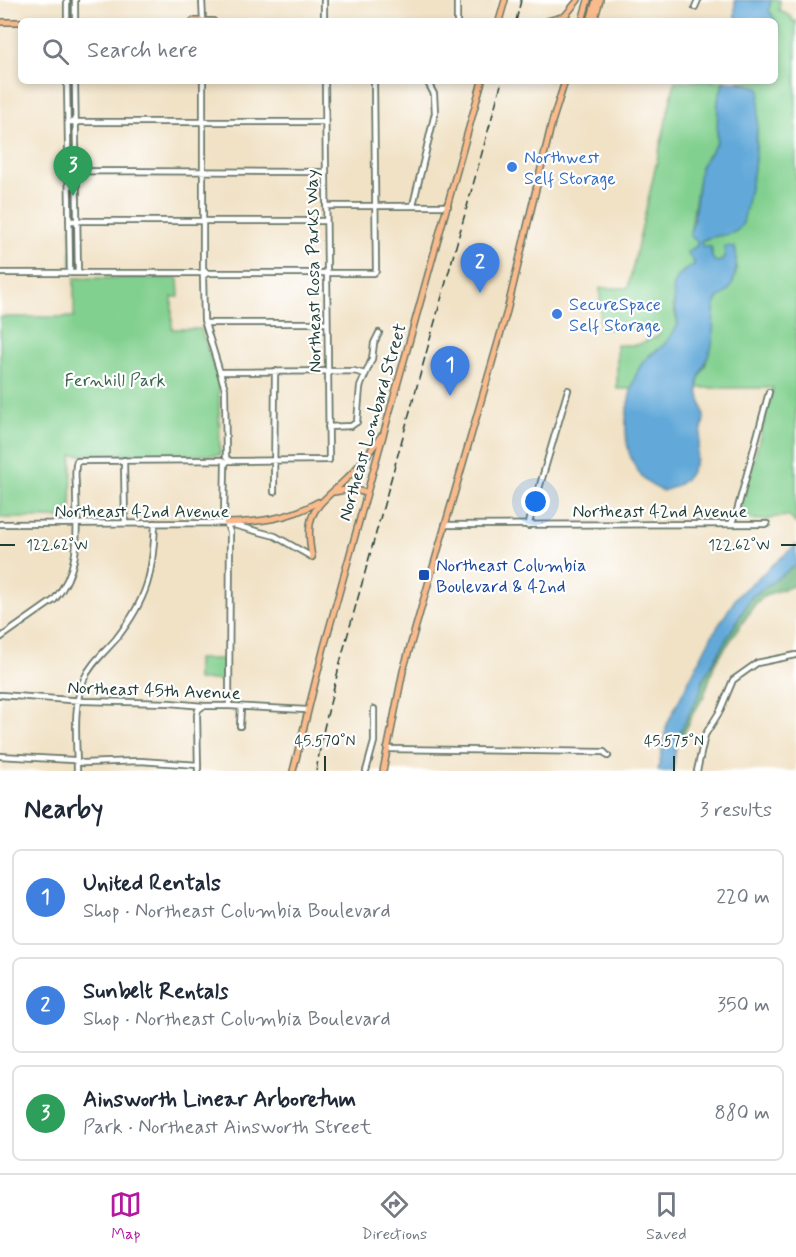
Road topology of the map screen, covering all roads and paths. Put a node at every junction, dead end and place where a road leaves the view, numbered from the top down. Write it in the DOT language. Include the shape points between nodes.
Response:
graph roads {
  1 [pos="67,0"];
  2 [pos="75,0"];
  3 [pos="202,0"];
  4 [pos="324,0"];
  5 [pos="457,0"];
  6 [pos="505,0"];
  7 [pos="578,0"];
  8 [pos="588,0"];
  9 [pos="598,0"];
  10 [pos="698,0"];
  11 [pos="695,7"];
  12 [pos="67,18"];
  13 [pos="75,18"];
  14 [pos="203,18"];
  15 [pos="324,18"];
  16 [pos="457,18"];
  17 [pos="500,18"];
  18 [pos="561,18"];
  19 [pos="583,18"];
  20 [pos="593,18"];
  21 [pos="0,22"];
  22 [pos="18,22"];
  23 [pos="68,84"];
  24 [pos="75,84"];
  25 [pos="203,84"];
  26 [pos="325,84"];
  27 [pos="374,84"];
  28 [pos="429,84"];
  29 [pos="481,84"];
  30 [pos="564,84"];
  31 [pos="68,122"];
  32 [pos="76,122"];
  33 [pos="203,122"];
  34 [pos="325,122"];
  35 [pos="68,171"];
  36 [pos="76,171"];
  37 [pos="203,171"];
  38 [pos="326,171"];
  39 [pos="375,205"];
  40 [pos="413,205"];
  41 [pos="326,206"];
  42 [pos="448,206"];
  43 [pos="69,221"];
  44 [pos="77,221"];
  45 [pos="203,221"];
  46 [pos="326,221"];
  47 [pos="0,273"];
  48 [pos="70,273"];
  49 [pos="78,273"];
  50 [pos="203,273"];
  51 [pos="327,273"];
  52 [pos="327,322"];
  53 [pos="205,323"];
  54 [pos="379,333"];
  55 [pos="275,371"];
  56 [pos="328,371"];
  57 [pos="221,372"];
  58 [pos="365,374"];
  59 [pos="568,390"];
  60 [pos="769,392"];
  61 [pos="328,427"];
  62 [pos="384,431"];
  63 [pos="124,460"];
  64 [pos="225,460"];
  65 [pos="274,460"];
  66 [pos="274,492"];
  67 [pos="367,493"];
  68 [pos="325,498"];
  69 [pos="125,523"];
  70 [pos="155,523"];
  71 [pos="226,523"];
  72 [pos="0,524"];
  73 [pos="77,524"];
  74 [pos="731,524"];
  75 [pos="766,524"];
  76 [pos="446,525"];
  77 [pos="528,526"];
  78 [pos="312,557"];
  79 [pos="0,638"];
  80 [pos="796,655"];
  81 [pos="0,695"];
  82 [pos="78,700"];
  83 [pos="203,706"];
  84 [pos="229,706"];
  85 [pos="241,707"];
  86 [pos="374,709"];
  87 [pos="307,710"];
  88 [pos="240,726"];
  89 [pos="387,748"];
  90 [pos="0,756"];
  91 [pos="608,756"];
  92 [pos="77,761"];
  93 [pos="198,765"];
  94 [pos="77,771"];
  95 [pos="198,771"];
  96 [pos="293,771"];
  97 [pos="366,771"];
  98 [pos="383,771"];
  99 [pos="698,771"];
  1 -- 12 [label="street"];
  2 -- 13 [label="street"];
  3 -- 14 [label="street"];
  4 -- 15 [label="street"];
  5 -- 16 [label="street"];
  6 -- 17 [label="main road"];
  7 -- 18 [label="main road"];
  8 -- 19 [label="main road"];
  9 -- 20 [label="main road"];
  10 -- 11 [label="street"];
  21 -- 22 [label="main road"];
  23 -- 31 [label="street"];
  24 -- 32 [label="street"];
  25 -- 33 [label="street"];
  26 -- 34 [label="street, Northeast Rosa Parks Way"];
  27 -- 39 [label="street"];
  28 -- 40 [label="street" via="434,94 435,113"];
  29 -- 42 [label="main road, Northeast Lombard Street"];
  30 -- 76 [label="main road" via="508,309"];
  31 -- 32 [label="street"];
  31 -- 35 [label="street"];
  32 -- 33 [label="street"];
  32 -- 36 [label="street"];
  33 -- 34 [label="street"];
  33 -- 37 [label="street"];
  34 -- 38 [label="street, Northeast Rosa Parks Way"];
  35 -- 36 [label="street"];
  35 -- 43 [label="street"];
  36 -- 37 [label="street"];
  36 -- 44 [label="street"];
  37 -- 38 [label="street"];
  37 -- 45 [label="street"];
  38 -- 41 [label="street, Northeast Rosa Parks Way"];
  39 -- 40 [label="street"];
  39 -- 41 [label="street"];
  39 -- 51 [label="street" via="374,273"];
  40 -- 42 [label="street"];
  41 -- 46 [label="street, Northeast Rosa Parks Way"];
  42 -- 62 [label="main road, Northeast Lombard Street"];
  43 -- 44 [label="street"];
  43 -- 48 [label="street"];
  44 -- 45 [label="street"];
  44 -- 49 [label="street"];
  45 -- 46 [label="street"];
  45 -- 50 [label="street"];
  46 -- 51 [label="street, Northeast Rosa Parks Way"];
  47 -- 48 [label="street"];
  48 -- 49 [label="street"];
  49 -- 50 [label="street"];
  50 -- 51 [label="street"];
  50 -- 53 [label="street"];
  51 -- 52 [label="street, Northeast Rosa Parks Way"];
  52 -- 53 [label="street"];
  52 -- 56 [label="street, Northeast Rosa Parks Way"];
  53 -- 57 [label="street"];
  54 -- 58 [label="street"];
  55 -- 56 [label="street"];
  55 -- 57 [label="street"];
  55 -- 65 [label="street"];
  56 -- 58 [label="street"];
  56 -- 61 [label="street, Northeast Rosa Parks Way"];
  57 -- 64 [label="street" via="226,395"];
  58 -- 61 [label="street" via="359,392 357,423"];
  59 -- 77 [label="street"];
  60 -- 74 [label="street"];
  61 -- 65 [label="street, Northeast Rosa Parks Way" via="328,460"];
  62 -- 67 [label="main road, Northeast Lombard Street"];
  62 -- 68 [label="main road" via="354,472"];
  63 -- 64 [label="street"];
  63 -- 69 [label="street"];
  63 -- 73 [label="street" via="76,461"];
  64 -- 65 [label="street"];
  64 -- 71 [label="street"];
  65 -- 66 [label="street"];
  67 -- 68 [label="main road" via="346,489"];
  67 -- 87 [label="main road, Northeast Lombard Street"];
  68 -- 71 [label="main road" via="275,519"];
  68 -- 78 [label="main road" via="310,522"];
  69 -- 70 [label="street, Northeast 42nd Avenue"];
  69 -- 73 [label="street, Northeast 42nd Avenue"];
  70 -- 71 [label="street, Northeast 42nd Avenue"];
  70 -- 82 [label="street" via="152,569 144,595 128,624 87,673"];
  71 -- 78 [label="street, Northeast 42nd Avenue" via="269,534"];
  71 -- 84 [label="street" via="230,532"];
  72 -- 73 [label="street, Northeast 42nd Avenue"];
  73 -- 79 [label="street" via="75,560 58,596"];
  74 -- 75 [label="street, Northeast 42nd Avenue"];
  74 -- 77 [label="street, Northeast 42nd Avenue"];
  76 -- 77 [label="street, Northeast 42nd Avenue"];
  76 -- 89 [label="main road" via="400,680"];
  80 -- 99 [label="street" via="757,663 733,680 705,735"];
  81 -- 82 [label="street, Northeast 45th Avenue"];
  82 -- 83 [label="street, Northeast 45th Avenue"];
  82 -- 92 [label="street"];
  83 -- 84 [label="street, Northeast 45th Avenue"];
  83 -- 93 [label="street" via="197,715"];
  84 -- 85 [label="street, Northeast 45th Avenue"];
  85 -- 87 [label="street, Northeast 45th Avenue"];
  85 -- 88 [label="street"];
  86 -- 97 [label="street" via="374,742"];
  87 -- 96 [label="main road, Northeast Lombard Street"];
  89 -- 91 [label="street" via="604,752"];
  89 -- 98 [label="main road"];
  90 -- 92 [label="street"];
  92 -- 93 [label="street"];
  92 -- 94 [label="street"];
  93 -- 95 [label="street"];
}
